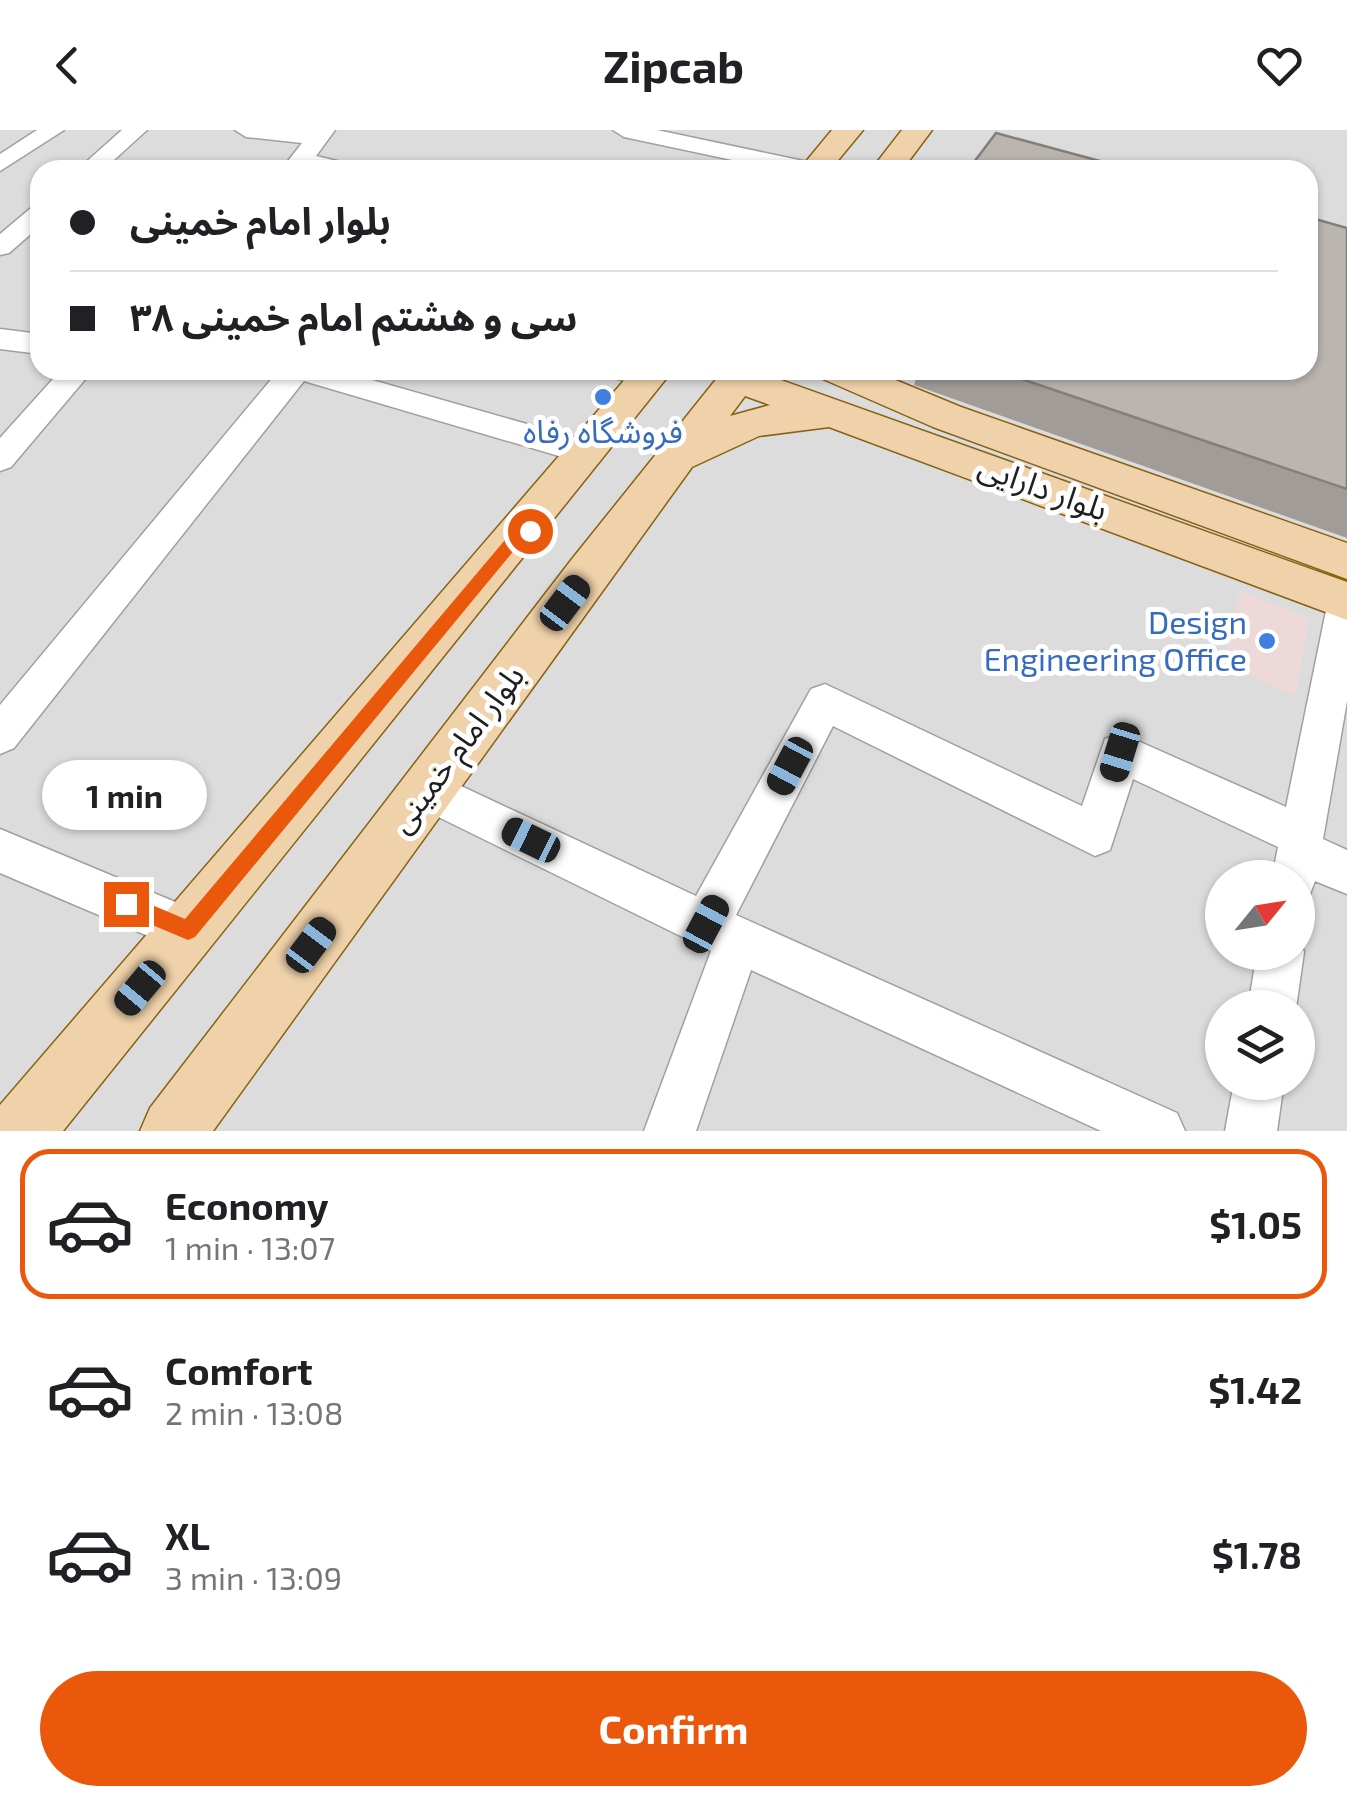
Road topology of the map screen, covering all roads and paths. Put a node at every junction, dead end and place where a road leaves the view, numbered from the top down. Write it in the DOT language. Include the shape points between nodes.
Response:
graph roads {
  1 [pos="53,130"];
  2 [pos="136,130"];
  3 [pos="246,130"];
  4 [pos="624,130"];
  5 [pos="848,130"];
  6 [pos="916,130"];
  7 [pos="321,134"];
  8 [pos="101,160"];
  9 [pos="302,160"];
  10 [pos="771,160"];
  11 [pos="822,160"];
  12 [pos="894,160"];
  13 [pos="0,164"];
  14 [pos="30,222"];
  15 [pos="0,247"];
  16 [pos="0,339"];
  17 [pos="30,343"];
  18 [pos="69,380"];
  19 [pos="290,380"];
  20 [pos="333,380"];
  21 [pos="636,380"];
  22 [pos="733,380"];
  23 [pos="755,380"];
  24 [pos="853,380"];
  25 [pos="845,416"];
  26 [pos="939,432"];
  27 [pos="586,452"];
  28 [pos="0,459"];
  29 [pos="674,460"];
  30 [pos="515,538"];
  31 [pos="1347,561"];
  32 [pos="588,572"];
  33 [pos="1346,601"];
  34 [pos="0,735"];
  35 [pos="427,790"];
  36 [pos="0,851"];
  37 [pos="1298,855"];
  38 [pos="1347,872"];
  39 [pos="188,930"];
  40 [pos="722,932"];
  41 [pos="1256,1100"];
  42 [pos="21,1131"];
  43 [pos="173,1131"];
  44 [pos="670,1131"];
  45 [pos="1159,1131"];
  46 [pos="1251,1131"];
  1 -- 13 [label="street"];
  2 -- 8 [label="street"];
  3 -- 7 [label="street"];
  4 -- 10 [label="street"];
  5 -- 11 [label="main road"];
  6 -- 12 [label="main road"];
  7 -- 9 [label="street"];
  14 -- 15 [label="street"];
  16 -- 17 [label="street"];
  18 -- 28 [label="street"];
  19 -- 34 [label="street"];
  20 -- 27 [label="street"];
  21 -- 27 [label="main road"];
  22 -- 29 [label="main road, بلوار امام خمینی"];
  23 -- 25 [label="main road, بلوار دارایی"];
  24 -- 26 [label="main road, بلوار دارایی"];
  25 -- 26 [label="main road, بلوار دارایی"];
  25 -- 29 [label="main road" via="773,416"];
  26 -- 31 [label="main road, بلوار دارایی"];
  26 -- 33 [label="main road, بلوار دارایی"];
  27 -- 30 [label="main road"];
  29 -- 32 [label="main road, بلوار امام خمینی"];
  30 -- 32 [label="main road" via="561,530 584,546"];
  30 -- 39 [label="main road"];
  32 -- 35 [label="main road, بلوار امام خمینی"];
  33 -- 37 [label="street"];
  35 -- 40 [label="street"];
  35 -- 43 [label="main road, بلوار امام خمینی"];
  36 -- 39 [label="street"];
  37 -- 38 [label="street"];
  37 -- 40 [label="street" via="1120,752 1095,836 824,702"];
  39 -- 42 [label="main road"];
  40 -- 44 [label="street"];
  40 -- 45 [label="street"];
  41 -- 46 [label="street"];
}
